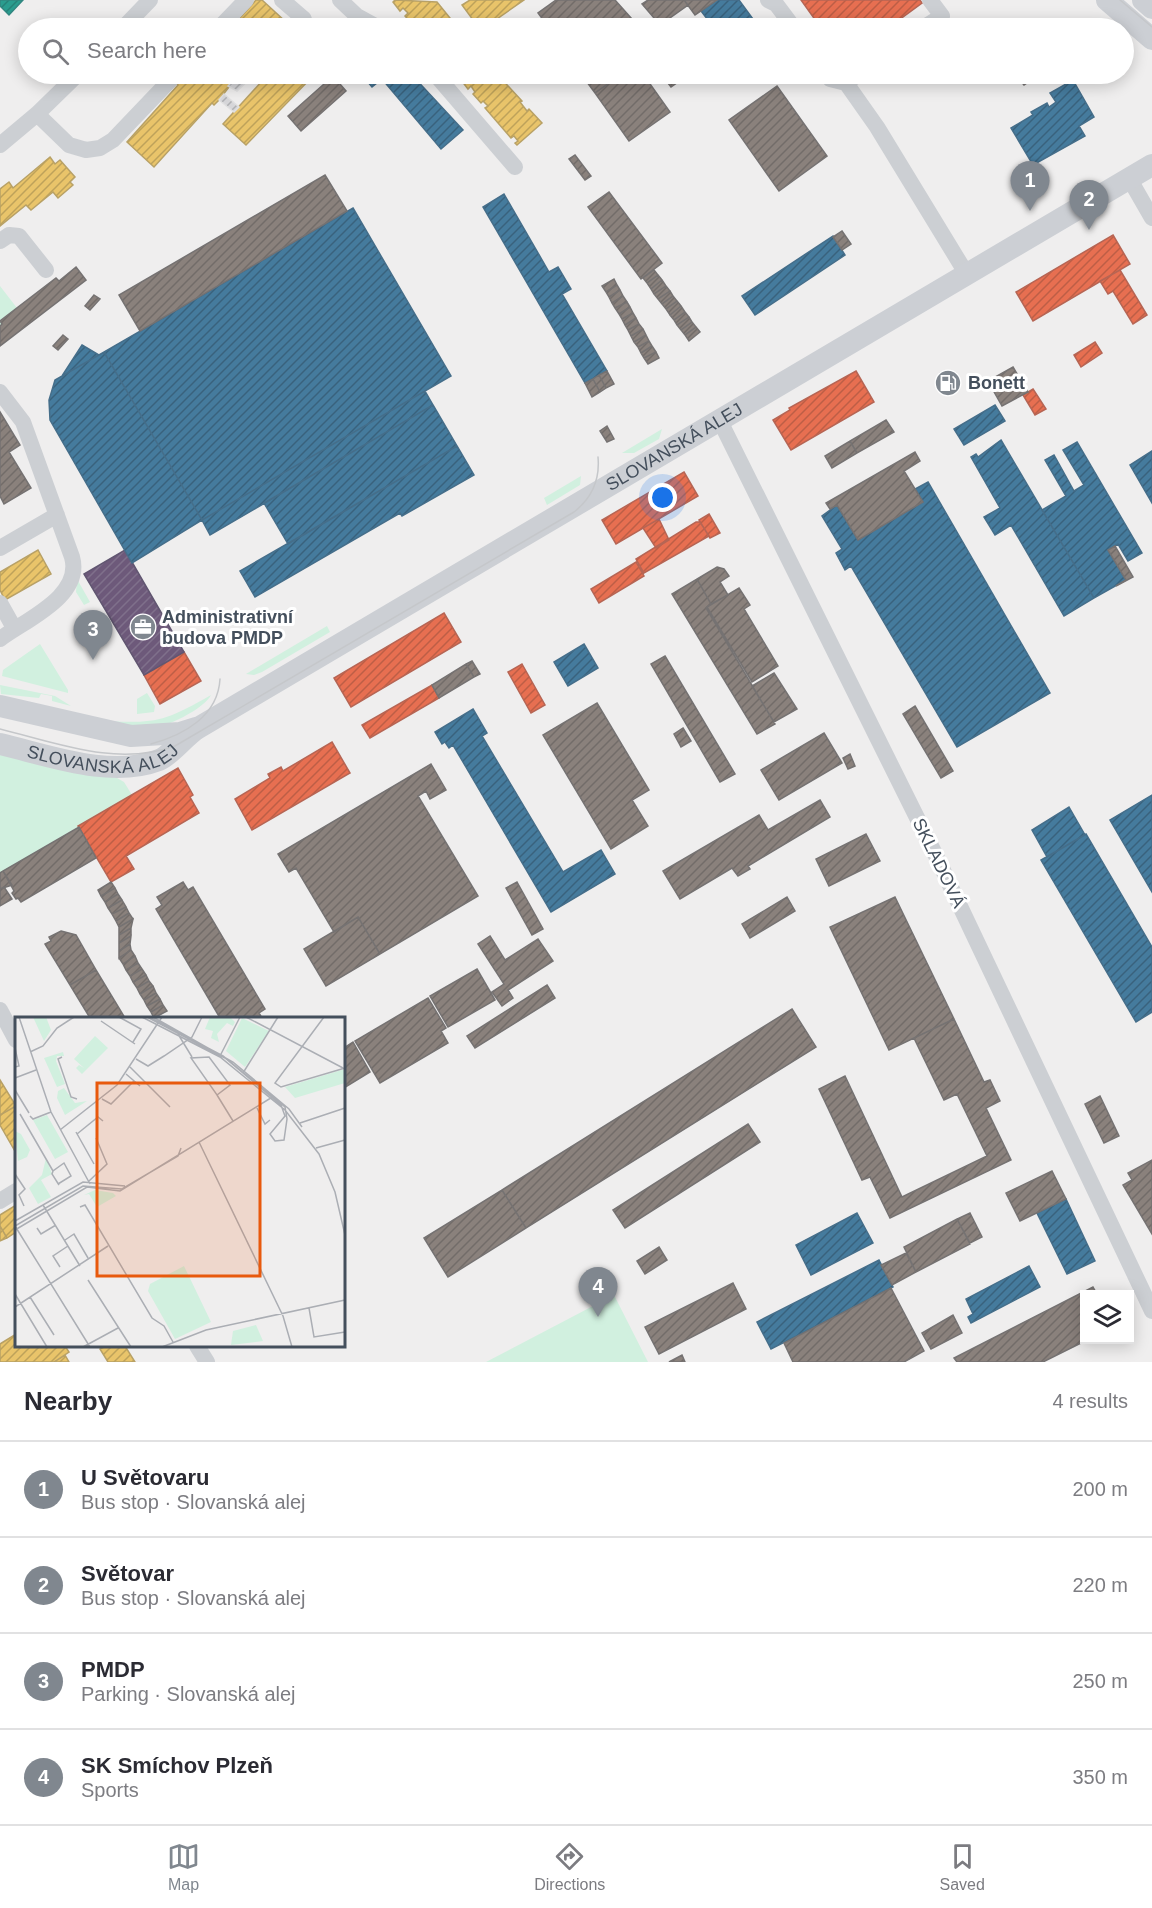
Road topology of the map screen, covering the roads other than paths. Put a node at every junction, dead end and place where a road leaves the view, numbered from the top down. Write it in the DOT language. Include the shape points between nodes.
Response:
graph roads {
  1 [pos="150,0"];
  2 [pos="246,0"];
  3 [pos="282,0"];
  4 [pos="340,0"];
  5 [pos="768,0"];
  6 [pos="930,0"];
  7 [pos="1107,0"];
  8 [pos="1143,0"];
  9 [pos="1152,8"];
  10 [pos="133,18"];
  11 [pos="229,18"];
  12 [pos="303,18"];
  13 [pos="361,18"];
  14 [pos="786,18"];
  15 [pos="939,18"];
  16 [pos="1128,18"];
  17 [pos="1134,23"];
  18 [pos="1152,39"];
  19 [pos="68,84"];
  20 [pos="166,84"];
  21 [pos="444,84"];
  22 [pos="855,84"];
  23 [pos="37,114"];
  24 [pos="0,145"];
  25 [pos="1152,165"];
  26 [pos="515,167"];
  27 [pos="1129,178"];
  28 [pos="1152,218"];
  29 [pos="0,241"];
  30 [pos="46,270"];
  31 [pos="966,273"];
  32 [pos="0,392"];
  33 [pos="719,419"];
  34 [pos="57,515"];
  35 [pos="0,548"];
  36 [pos="0,603"];
  37 [pos="14,628"];
  38 [pos="0,639"];
  39 [pos="0,706"];
  40 [pos="198,728"];
  41 [pos="0,744"];
  42 [pos="0,1010"];
  43 [pos="15,1038"];
  44 [pos="15,1192"];
  45 [pos="0,1201"];
  46 [pos="1152,1311"];
  47 [pos="198,1347"];
  48 [pos="207,1362"];
  1 -- 10 [label="street"];
  2 -- 11 [label="street"];
  3 -- 12 [label="street"];
  4 -- 13 [label="street"];
  5 -- 14 [label="street"];
  6 -- 15 [label="street" via="942,16"];
  7 -- 16 [label="main road"];
  8 -- 9 [label="main road"];
  17 -- 18 [label="main road"];
  19 -- 23 [label="street"];
  20 -- 23 [label="street" via="113,140 100,148 86,150 69,145"];
  21 -- 26 [label="street"];
  22 -- 31 [label="street"];
  23 -- 24 [label="street"];
  25 -- 27 [label="main road, SLOVANSKÁ ALEJ"];
  27 -- 28 [label="street"];
  27 -- 31 [label="main road, SLOVANSKÁ ALEJ"];
  29 -- 30 [label="street" via="9,235 19,236"];
  31 -- 33 [label="main road, SLOVANSKÁ ALEJ"];
  32 -- 34 [label="street" via="23,422"];
  33 -- 40 [label="main road, SLOVANSKÁ ALEJ"];
  33 -- 46 [label="street, SKLADOVÁ" via="940,864"];
  34 -- 35 [label="street"];
  34 -- 37 [label="street" via="72,557 74,577 61,596"];
  36 -- 37 [label="street"];
  37 -- 38 [label="street"];
  39 -- 40 [label="main road, SLOVANSKÁ ALEJ" via="131,736"];
  40 -- 41 [label="main road, SLOVANSKÁ ALEJ" via="162,760 125,766 85,763"];
  42 -- 43 [label="street"];
  44 -- 45 [label="street"];
  47 -- 48 [label="street"];
}
